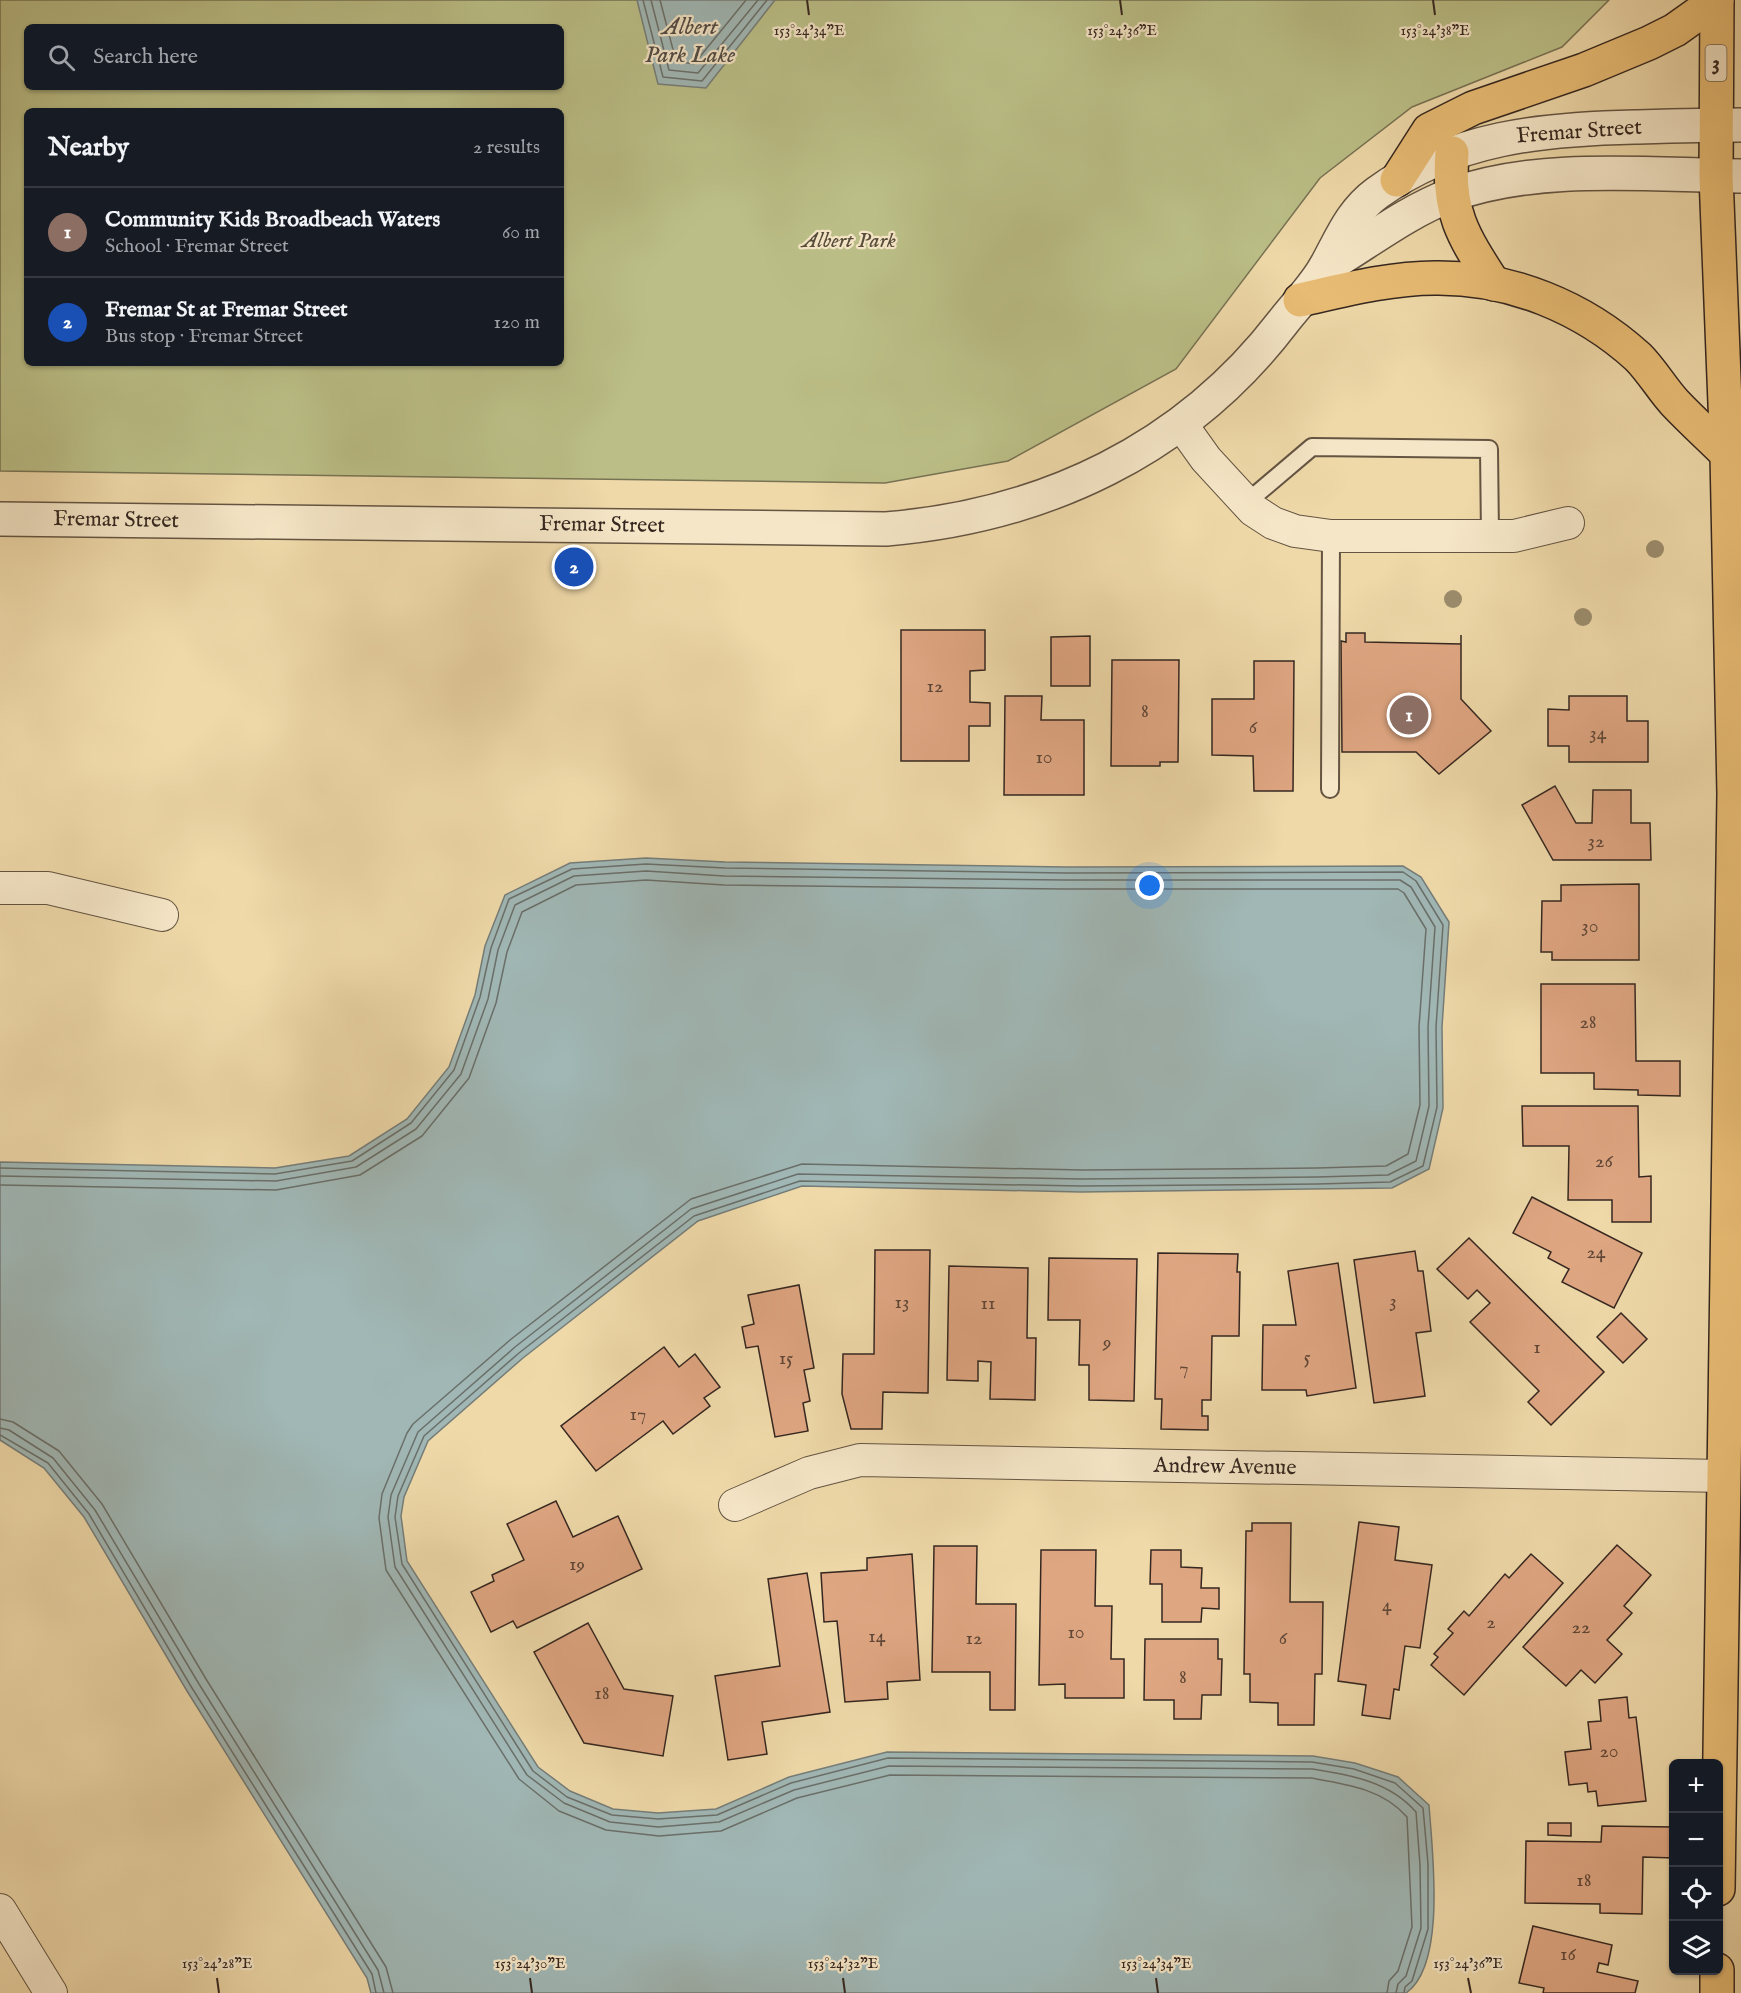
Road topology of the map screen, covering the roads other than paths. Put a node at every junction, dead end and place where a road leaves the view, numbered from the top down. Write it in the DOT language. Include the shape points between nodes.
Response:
graph roads {
  1 [pos="1717,0"];
  2 [pos="1729,125"];
  3 [pos="1452,153"];
  4 [pos="1729,176"];
  5 [pos="1397,180"];
  6 [pos="1451,195"];
  7 [pos="1325,268"];
  8 [pos="1494,284"];
  9 [pos="1300,300"];
  10 [pos="1181,424"];
  11 [pos="1727,454"];
  12 [pos="1246,503"];
  13 [pos="0,519"];
  14 [pos="1568,523"];
  15 [pos="1331,536"];
  16 [pos="1490,536"];
  17 [pos="1330,789"];
  18 [pos="0,888"];
  19 [pos="162,915"];
  20 [pos="1724,1476"];
  21 [pos="735,1505"];
  22 [pos="1719,1867"];
  23 [pos="0,1910"];
  24 [pos="1717,1975"];
  25 [pos="51,1993"];
  26 [pos="1717,1993"];
  1 -- 2 [label="main road, 3"];
  1 -- 5 [label="main road" via="1649,43 1473,108 1429,130"];
  2 -- 3 [label="street, Fremar Street" via="1554,130 1486,142"];
  2 -- 4 [label="main road, 3"];
  3 -- 5 [label="street, Fremar Street"];
  3 -- 6 [label="main road"];
  4 -- 6 [label="street, Fremar Street" via="1548,176 1488,183"];
  4 -- 11 [label="main road, 3"];
  5 -- 7 [label="street, Fremar Street" via="1375,194 1353,216"];
  6 -- 7 [label="street, Fremar Street" via="1399,221"];
  6 -- 8 [label="main road" via="1465,238"];
  7 -- 9 [label="street, Fremar Street"];
  8 -- 9 [label="main road" via="1434,278"];
  8 -- 11 [label="main road" via="1557,303 1605,330 1640,360 1674,402"];
  9 -- 10 [label="street, Fremar Street" via="1243,369"];
  10 -- 12 [label="street"];
  10 -- 13 [label="street, Fremar Street" via="1075,485 995,513 915,526"];
  11 -- 20 [label="main road, 3" via="1734,794"];
  12 -- 15 [label="street" via="1273,523"];
  12 -- 16 [label="lane" via="1312,447 1489,449"];
  14 -- 16 [label="street" via="1514,536"];
  15 -- 16 [label="street"];
  15 -- 17 [label="lane"];
  18 -- 19 [label="street" via="48,888"];
  20 -- 21 [label="street, Andrew Avenue" via="860,1460 809,1473"];
  20 -- 22 [label="main road, 3"];
  23 -- 25 [label="street"];
  24 -- 26 [label="main road"];
}
